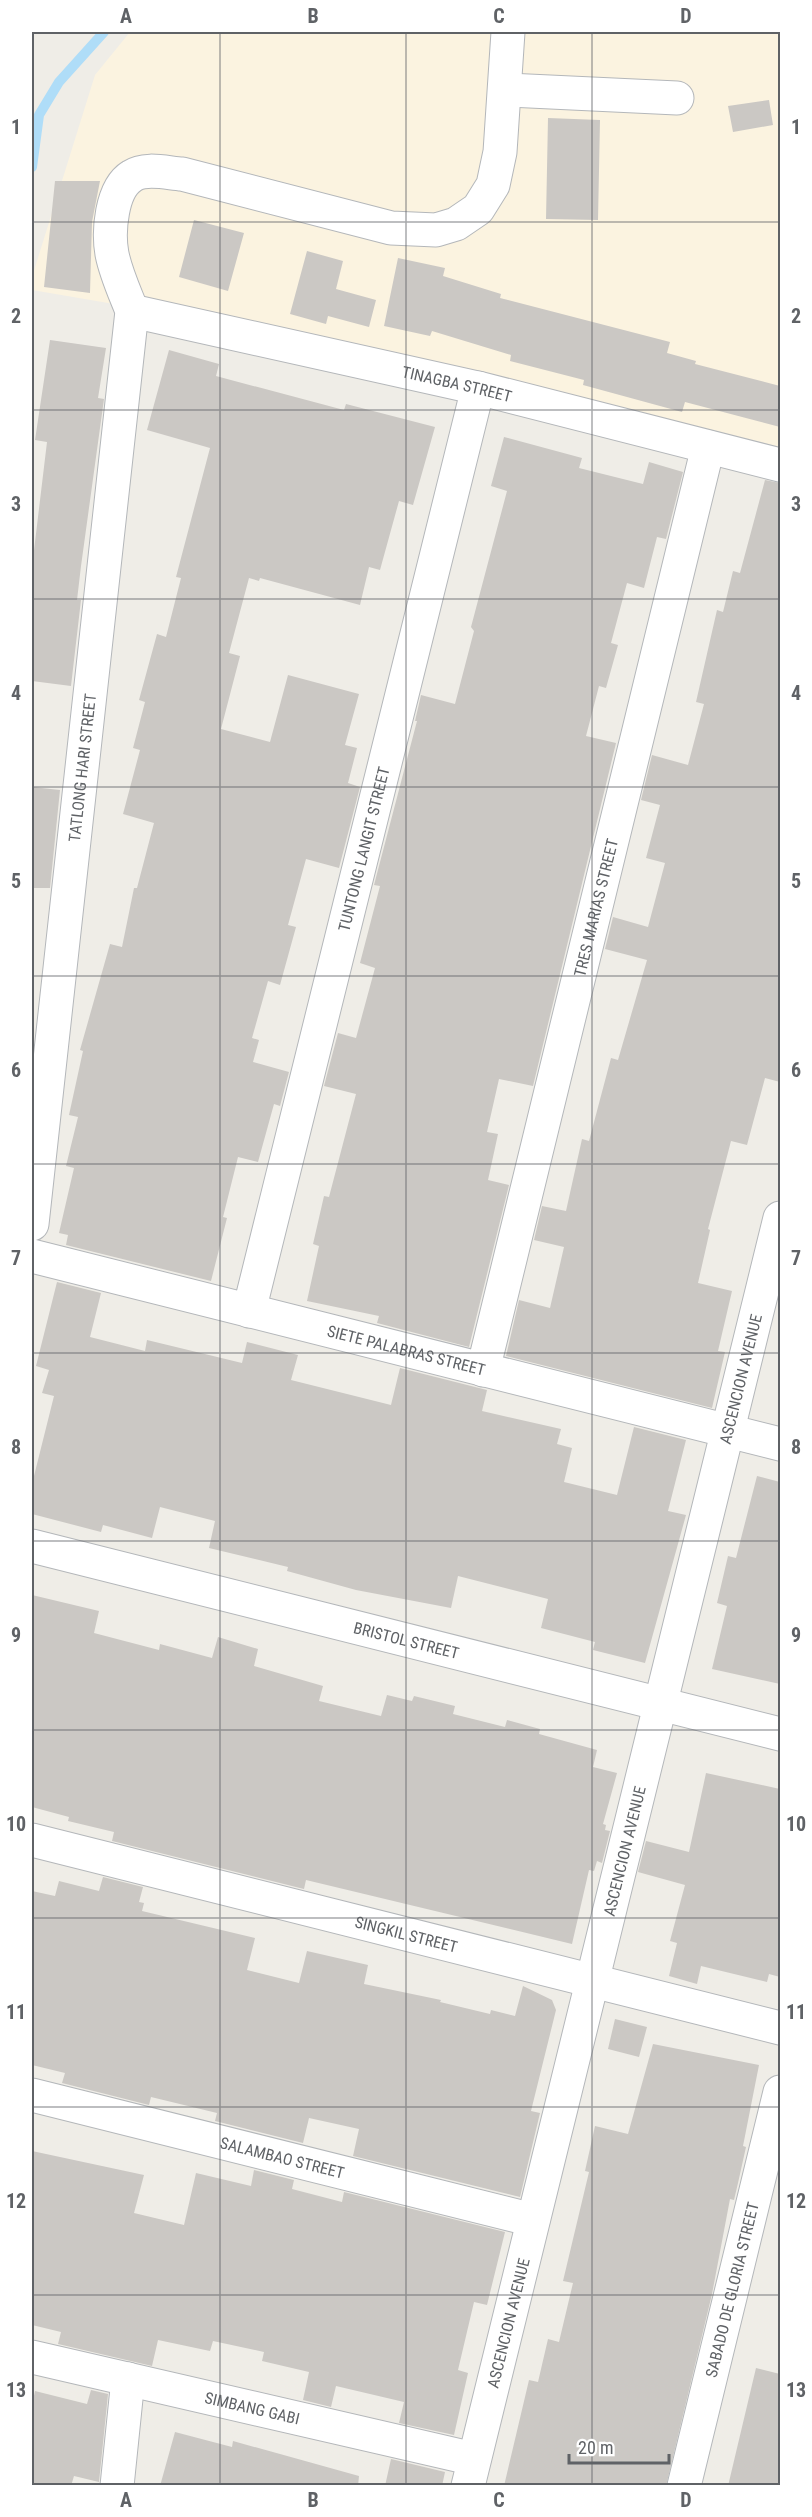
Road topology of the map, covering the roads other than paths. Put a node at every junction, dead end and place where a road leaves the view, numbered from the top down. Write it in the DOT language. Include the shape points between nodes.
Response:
graph roads {
  1 [pos="508,32"];
  2 [pos="506,90"];
  3 [pos="677,98"];
  4 [pos="132,311"];
  5 [pos="478,388"];
  6 [pos="708,447"];
  7 [pos="780,465"];
  8 [pos="780,1218"];
  9 [pos="32,1224"];
  10 [pos="32,1256"];
  11 [pos="249,1311"];
  12 [pos="483,1370"];
  13 [pos="728,1430"];
  14 [pos="780,1444"];
  15 [pos="32,1546"];
  16 [pos="660,1703"];
  17 [pos="780,1734"];
  18 [pos="32,1840"];
  19 [pos="591,1981"];
  20 [pos="780,2028"];
  21 [pos="780,2092"];
  22 [pos="32,2095"];
  23 [pos="533,2220"];
  24 [pos="32,2357"];
  25 [pos="128,2379"];
  26 [pos="471,2472"];
  27 [pos="117,2486"];
  28 [pos="684,2486"];
  1 -- 2 [label="street"];
  2 -- 3 [label="street"];
  2 -- 4 [label="street" via="493,185 478,209 456,224 436,230 391,228 182,174 133,174 123,184 115,203 112,252"];
  4 -- 5 [label="street, TINAGBA STREET"];
  4 -- 9 [label="street, TATLONG HARI STREET"];
  5 -- 6 [label="street, TINAGBA STREET"];
  5 -- 11 [label="street, TUNTONG LANGIT STREET"];
  6 -- 7 [label="street, TINAGBA STREET"];
  6 -- 12 [label="street, TRES MARIAS STREET"];
  8 -- 13 [label="street, ASCENCION AVENUE"];
  10 -- 11 [label="street, SIETE PALABRAS STREET"];
  11 -- 12 [label="street, SIETE PALABRAS STREET"];
  12 -- 13 [label="street, SIETE PALABRAS STREET"];
  13 -- 14 [label="street, SIETE PALABRAS STREET"];
  13 -- 16 [label="street, ASCENCION AVENUE"];
  15 -- 16 [label="street, BRISTOL STREET"];
  16 -- 17 [label="street, BRISTOL STREET"];
  16 -- 19 [label="street, ASCENCION AVENUE"];
  18 -- 19 [label="street, SINGKIL STREET"];
  19 -- 20 [label="street, SINGKIL STREET"];
  19 -- 23 [label="street, ASCENCION AVENUE"];
  21 -- 28 [label="street, SABADO DE GLORIA STREET"];
  22 -- 23 [label="street, SALAMBAO STREET"];
  23 -- 26 [label="street, ASCENCION AVENUE"];
  24 -- 25 [label="street, SIMBANG GABI"];
  25 -- 26 [label="street, SIMBANG GABI"];
  25 -- 27 [label="street"];
}
